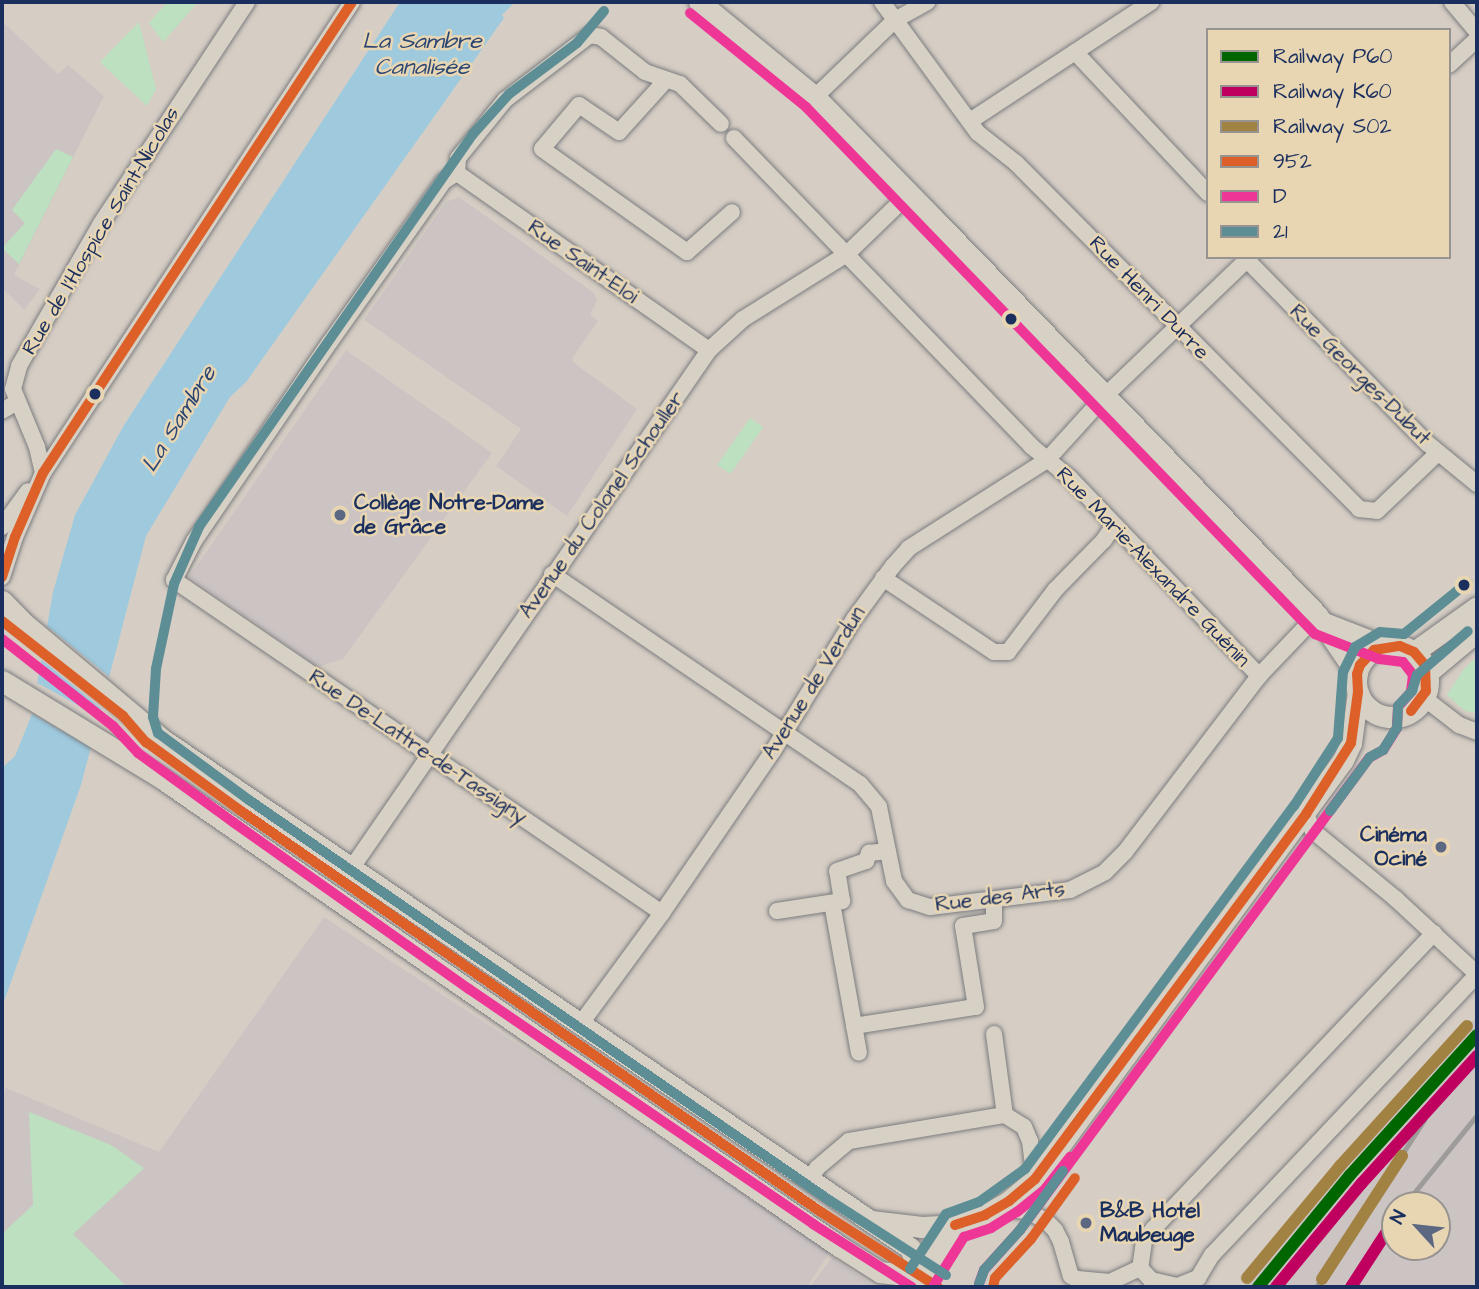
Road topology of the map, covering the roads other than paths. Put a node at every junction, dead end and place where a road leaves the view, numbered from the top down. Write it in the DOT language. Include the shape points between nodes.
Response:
graph roads {
  1 [pos="247,2"];
  2 [pos="352,2"];
  3 [pos="699,2"];
  4 [pos="882,2"];
  5 [pos="927,2"];
  6 [pos="1151,2"];
  7 [pos="1452,2"];
  8 [pos="895,20"];
  9 [pos="1477,32"];
  10 [pos="1477,39"];
  11 [pos="1075,52"];
  12 [pos="1451,63"];
  13 [pos="666,80"];
  14 [pos="815,97"];
  15 [pos="970,121"];
  16 [pos="721,124"];
  17 [pos="734,138"];
  18 [pos="457,173"];
  19 [pos="1206,191"];
  20 [pos="909,194"];
  21 [pos="732,212"];
  22 [pos="847,254"];
  23 [pos="1249,259"];
  24 [pos="1178,327"];
  25 [pos="709,350"];
  26 [pos="1105,397"];
  27 [pos="17,402"];
  28 [pos="2,411"];
  29 [pos="1438,453"];
  30 [pos="1047,460"];
  31 [pos="43,473"];
  32 [pos="1477,484"];
  33 [pos="1114,525"];
  34 [pos="2,527"];
  35 [pos="552,575"];
  36 [pos="2,578"];
  37 [pos="883,578"];
  38 [pos="2,602"];
  39 [pos="1477,607"];
  40 [pos="1320,619"];
  41 [pos="1477,631"];
  42 [pos="1383,646"];
  43 [pos="1414,652"];
  44 [pos="1427,673"];
  45 [pos="1259,676"];
  46 [pos="2,681"];
  47 [pos="1358,683"];
  48 [pos="1424,698"];
  49 [pos="1382,715"];
  50 [pos="783,731"];
  51 [pos="1477,732"];
  52 [pos="1351,743"];
  53 [pos="430,755"];
  54 [pos="1306,814"];
  55 [pos="888,850"];
  56 [pos="351,869"];
  57 [pos="994,901"];
  58 [pos="832,903"];
  59 [pos="777,911"];
  60 [pos="662,913"];
  61 [pos="1434,933"];
  62 [pos="1477,975"];
  63 [pos="579,1026"];
  64 [pos="854,1026"];
  65 [pos="994,1034"];
  66 [pos="859,1053"];
  67 [pos="1005,1115"];
  68 [pos="1035,1179"];
  69 [pos="809,1181"];
  70 [pos="998,1208"];
  71 [pos="876,1221"];
  72 [pos="955,1225"];
  73 [pos="1140,1268"];
  74 [pos="922,1277"];
  1 -- 27 [label="street, Rue de l'Hospice Saint-Nicolas" via="100,225 32,341 14,379"];
  2 -- 31 [label="street"];
  3 -- 14 [label="main road"];
  4 -- 8 [label="street, Rue Henri Durre"];
  5 -- 8 [label="street"];
  6 -- 11 [label="street"];
  7 -- 9 [label="street"];
  8 -- 14 [label="street"];
  8 -- 15 [label="street, Rue Henri Durre"];
  10 -- 12 [label="street"];
  11 -- 15 [label="street"];
  11 -- 19 [label="street"];
  13 -- 16 [label="street" via="680,84"];
  13 -- 18 [label="street" via="632,64 601,37 590,35 489,115 458,158"];
  13 -- 21 [label="street" via="619,132 579,105 542,149 687,252"];
  14 -- 20 [label="main road"];
  15 -- 24 [label="street, Rue Henri Durre"];
  17 -- 22 [label="street, Rue Marie-Alexandre Guénin"];
  18 -- 25 [label="street, Rue Saint-Eloi"];
  18 -- 53 [label="street, Rue De-Lattre-de-Tassigny" via="444,181 330,342 194,541 174,580"];
  20 -- 22 [label="street, Avenue du Colonel Schouller"];
  20 -- 26 [label="main road"];
  22 -- 25 [label="street, Avenue du Colonel Schouller" via="743,319"];
  22 -- 30 [label="street, Rue Marie-Alexandre Guénin"];
  23 -- 24 [label="street, Avenue de Verdun"];
  23 -- 29 [label="street, Rue Georges-Dubut"];
  24 -- 26 [label="street, Avenue de Verdun"];
  24 -- 29 [label="street, Rue Henri Durre" via="1359,509 1377,511"];
  25 -- 35 [label="street, Avenue du Colonel Schouller"];
  26 -- 30 [label="street, Avenue de Verdun"];
  26 -- 40 [label="main road"];
  27 -- 28 [label="street"];
  27 -- 31 [label="street, Rue de l'Hospice Saint-Nicolas"];
  29 -- 32 [label="street, Rue Georges-Dubut"];
  30 -- 33 [label="street, Rue Marie-Alexandre Guénin"];
  30 -- 37 [label="street, Avenue de Verdun" via="909,548"];
  31 -- 34 [label="street"];
  31 -- 36 [label="street"];
  33 -- 37 [label="street" via="1055,590 1013,647 1002,653 971,639"];
  33 -- 45 [label="street, Rue Marie-Alexandre Guénin"];
  35 -- 50 [label="street, Rue des Arts"];
  35 -- 53 [label="street, Avenue du Colonel Schouller"];
  37 -- 50 [label="street, Avenue de Verdun"];
  38 -- 56 [label="main road" via="163,740"];
  39 -- 43 [label="main road"];
  40 -- 42 [label="main road"];
  40 -- 45 [label="street, Rue des Arts"];
  40 -- 47 [label="main road"];
  41 -- 44 [label="main road"];
  42 -- 43 [label="main road"];
  42 -- 47 [label="main road" via="1366,656"];
  43 -- 44 [label="main road"];
  44 -- 48 [label="main road"];
  45 -- 57 [label="street, Rue des Arts" via="1105,872 1070,890"];
  46 -- 74 [label="main road" via="117,749 839,1246 880,1272"];
  47 -- 49 [label="main road" via="1371,710"];
  47 -- 52 [label="main road"];
  48 -- 49 [label="main road" via="1402,715"];
  48 -- 51 [label="street" via="1459,725"];
  49 -- 52 [label="main road"];
  50 -- 55 [label="street, Rue des Arts" via="870,793 880,807"];
  50 -- 60 [label="street, Avenue de Verdun"];
  52 -- 54 [label="main road"];
  53 -- 56 [label="street, Avenue du Colonel Schouller"];
  53 -- 60 [label="street, Rue De-Lattre-de-Tassigny"];
  54 -- 61 [label="street" via="1313,831"];
  54 -- 68 [label="main road"];
  55 -- 57 [label="street, Rue des Arts" via="894,881 917,905"];
  55 -- 58 [label="street" via="869,853 866,861 837,871 842,901"];
  56 -- 63 [label="main road"];
  57 -- 64 [label="street" via="994,921 963,926 976,1007"];
  58 -- 59 [label="street"];
  58 -- 64 [label="street"];
  60 -- 63 [label="street, Avenue de Verdun"];
  61 -- 62 [label="street"];
  61 -- 73 [label="street" via="1153,1229 1144,1241"];
  62 -- 73 [label="street" via="1212,1255 1198,1278 1187,1285 1163,1285"];
  63 -- 69 [label="main road"];
  64 -- 66 [label="street"];
  65 -- 67 [label="street"];
  67 -- 68 [label="street" via="1024,1127"];
  67 -- 69 [label="street" via="849,1141 817,1168"];
  68 -- 70 [label="main road"];
  69 -- 71 [label="main road"];
  70 -- 72 [label="main road"];
  70 -- 73 [label="street" via="1027,1211 1045,1220 1061,1242 1070,1276 1083,1282 1110,1282"];
  71 -- 72 [label="main road" via="922,1227"];
  71 -- 74 [label="main road" via="910,1248"];
  72 -- 74 [label="main road"];
}
